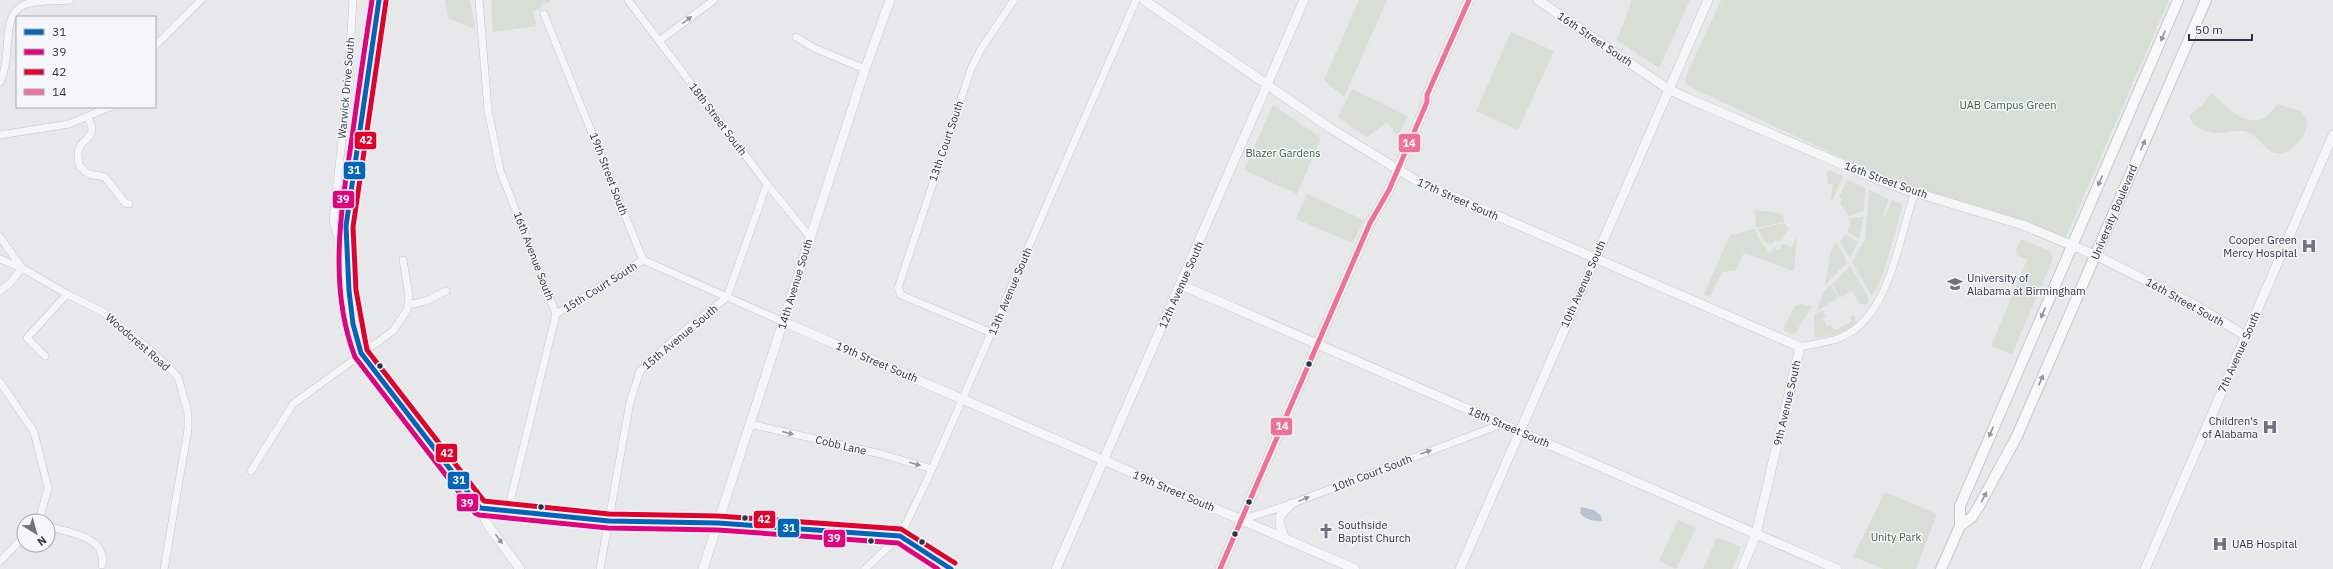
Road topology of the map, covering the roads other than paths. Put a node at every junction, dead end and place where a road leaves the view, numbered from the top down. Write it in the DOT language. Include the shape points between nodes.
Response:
graph roads {
  1 [pos="70,0"];
  2 [pos="201,0"];
  3 [pos="352,0"];
  4 [pos="379,0"];
  5 [pos="479,0"];
  6 [pos="628,0"];
  7 [pos="714,0"];
  8 [pos="890,0"];
  9 [pos="1014,0"];
  10 [pos="1136,0"];
  11 [pos="1144,0"];
  12 [pos="1304,0"];
  13 [pos="1469,0"];
  14 [pos="1538,0"];
  15 [pos="1708,0"];
  16 [pos="2178,0"];
  17 [pos="2206,0"];
  18 [pos="544,14"];
  19 [pos="796,37"];
  20 [pos="659,41"];
  21 [pos="156,45"];
  22 [pos="865,69"];
  23 [pos="0,82"];
  24 [pos="1267,85"];
  25 [pos="1668,89"];
  26 [pos="108,108"];
  27 [pos="88,118"];
  28 [pos="0,135"];
  29 [pos="2333,135"];
  30 [pos="1397,170"];
  31 [pos="767,184"];
  32 [pos="1915,192"];
  33 [pos="129,204"];
  34 [pos="0,237"];
  35 [pos="810,237"];
  36 [pos="346,244"];
  37 [pos="2072,246"];
  38 [pos="2095,255"];
  39 [pos="1594,258"];
  40 [pos="0,259"];
  41 [pos="402,260"];
  42 [pos="643,260"];
  43 [pos="22,268"];
  44 [pos="1180,285"];
  45 [pos="0,291"];
  46 [pos="446,291"];
  47 [pos="67,294"];
  48 [pos="727,297"];
  49 [pos="408,305"];
  50 [pos="556,314"];
  51 [pos="784,322"];
  52 [pos="992,332"];
  53 [pos="2246,336"];
  54 [pos="1318,344"];
  55 [pos="1800,347"];
  56 [pos="361,353"];
  57 [pos="45,356"];
  58 [pos="0,382"];
  59 [pos="963,400"];
  60 [pos="750,424"];
  61 [pos="1502,424"];
  62 [pos="1520,432"];
  63 [pos="1104,460"];
  64 [pos="932,469"];
  65 [pos="251,471"];
  66 [pos="1291,504"];
  67 [pos="480,508"];
  68 [pos="508,510"];
  69 [pos="41,513"];
  70 [pos="609,520"];
  71 [pos="1241,520"];
  72 [pos="718,523"];
  73 [pos="1960,526"];
  74 [pos="56,529"];
  75 [pos="1756,534"];
  76 [pos="900,536"];
  77 [pos="1285,539"];
  78 [pos="16,545"];
  79 [pos="0,561"];
  80 [pos="102,565"];
  81 [pos="164,569"];
  82 [pos="520,569"];
  83 [pos="600,569"];
  84 [pos="703,569"];
  85 [pos="865,569"];
  86 [pos="952,569"];
  87 [pos="1056,569"];
  88 [pos="1220,569"];
  89 [pos="1354,569"];
  90 [pos="1460,569"];
  91 [pos="1742,569"];
  92 [pos="1837,569"];
  93 [pos="1941,569"];
  94 [pos="2145,569"];
  1 -- 23 [label="street" via="24,5 11,12 4,26 5,73"];
  2 -- 21 [label="street"];
  3 -- 36 [label="street, Warwick Drive South" via="347,96 333,220 337,235"];
  4 -- 36 [label="street" via="348,204"];
  5 -- 50 [label="street, 16th Avenue South" via="488,110 500,170"];
  6 -- 20 [label="street, 18th Street South"];
  20 -- 7 [label="street, one-way"];
  8 -- 22 [label="street, 14th Avenue South"];
  9 -- 52 [label="street, 13th Court South" via="981,49 971,69 898,291 901,295"];
  10 -- 52 [label="street, 13th Avenue South"];
  11 -- 24 [label="street, 17th Street South"];
  12 -- 24 [label="street, 12th Avenue South"];
  13 -- 30 [label="street"];
  14 -- 25 [label="street, 16th Street South"];
  15 -- 25 [label="street, 10th Avenue South"];
  16 -- 37 [label="main road, University Boulevard, one-way"];
  38 -- 17 [label="main road, University Boulevard, one-way"];
  18 -- 42 [label="street, 19th Street South"];
  19 -- 22 [label="street" via="814,48"];
  20 -- 31 [label="street, 18th Street South"];
  22 -- 35 [label="street, 14th Avenue South"];
  24 -- 30 [label="street, 17th Street South"];
  24 -- 44 [label="street, 12th Avenue South"];
  25 -- 32 [label="street, 16th Street South" via="1865,174"];
  25 -- 39 [label="street, 10th Avenue South"];
  26 -- 27 [label="street"];
  27 -- 28 [label="street" via="68,124"];
  27 -- 33 [label="street" via="93,132 78,150 79,165 88,174 105,177 126,204"];
  29 -- 53 [label="street, 7th Avenue South"];
  30 -- 39 [label="street, 17th Street South"];
  30 -- 54 [label="street" via="1370,223"];
  31 -- 35 [label="street, 18th Street South"];
  31 -- 48 [label="street, 15th Avenue South"];
  32 -- 37 [label="street, 16th Street South" via="1996,216"];
  32 -- 55 [label="street, 9th Avenue South" via="1899,251 1872,312 1859,327 1845,336"];
  34 -- 43 [label="street, Woodcrest Road"];
  35 -- 51 [label="street, 14th Avenue South"];
  36 -- 56 [label="street" via="353,326"];
  37 -- 38 [label="street, 16th Street South"];
  37 -- 73 [label="main road, University Boulevard, one-way" via="1960,506"];
  38 -- 53 [label="street, 16th Street South" via="2193,304"];
  73 -- 38 [label="main road, University Boulevard, one-way" via="1972,517 1979,506 2017,436"];
  39 -- 55 [label="street, 17th Street South"];
  39 -- 62 [label="street, 10th Avenue South"];
  40 -- 43 [label="street"];
  41 -- 49 [label="street" via="409,296"];
  42 -- 48 [label="street, 19th Street South"];
  42 -- 50 [label="street, 15th Court South"];
  43 -- 45 [label="street"];
  43 -- 47 [label="street, Woodcrest Road"];
  44 -- 54 [label="street, 18th Street South"];
  44 -- 63 [label="street, 12th Avenue South"];
  46 -- 49 [label="street" via="426,301"];
  47 -- 57 [label="street" via="27,338"];
  47 -- 81 [label="street, Woodcrest Road" via="103,312 154,353 178,377 182,388 188,413 188,429"];
  48 -- 51 [label="street, 19th Street South"];
  48 -- 70 [label="street, 15th Avenue South" via="673,340 640,371 630,402"];
  49 -- 56 [label="street" via="392,331"];
  50 -- 68 [label="street, 16th Avenue South"];
  51 -- 59 [label="street, 19th Street South"];
  51 -- 60 [label="street, 14th Avenue South"];
  52 -- 59 [label="street, 13th Avenue South"];
  53 -- 94 [label="street, 7th Avenue South"];
  54 -- 61 [label="street, 18th Street South"];
  54 -- 71 [label="street"];
  55 -- 75 [label="street, 9th Avenue South"];
  56 -- 65 [label="street" via="293,404"];
  56 -- 67 [label="street"];
  58 -- 69 [label="street" via="34,432 48,488"];
  59 -- 63 [label="street, 19th Street South"];
  59 -- 64 [label="street, 13th Avenue South"];
  60 -- 64 [label="street, Cobb Lane, one-way" via="881,454"];
  60 -- 72 [label="street, 14th Avenue South"];
  61 -- 62 [label="street, 18th Street South"];
  66 -- 61 [label="street, 10th Court South, one-way"];
  62 -- 75 [label="street, 18th Street South"];
  62 -- 90 [label="street, 10th Avenue South"];
  63 -- 71 [label="street, 19th Street South"];
  63 -- 87 [label="street, 12th Avenue South"];
  64 -- 76 [label="street, 13th Avenue South"];
  66 -- 71 [label="street, 10th Court South"];
  66 -- 77 [label="street" via="1280,516 1280,526"];
  67 -- 68 [label="street"];
  67 -- 82 [label="street, one-way" via="488,525"];
  68 -- 70 [label="street"];
  70 -- 72 [label="street"];
  70 -- 83 [label="street, 15th Avenue South"];
  71 -- 77 [label="street, 19th Street South"];
  71 -- 88 [label="street"];
  72 -- 76 [label="street"];
  72 -- 84 [label="street, 14th Avenue South"];
  73 -- 93 [label="main road, University Boulevard"];
  74 -- 80 [label="street" via="89,539 98,546 103,556"];
  75 -- 91 [label="street, 9th Avenue South"];
  75 -- 92 [label="street, 18th Street South"];
  76 -- 85 [label="street, 13th Avenue South"];
  76 -- 86 [label="street"];
  77 -- 89 [label="street, 19th Street South"];
  78 -- 79 [label="street"];
}
